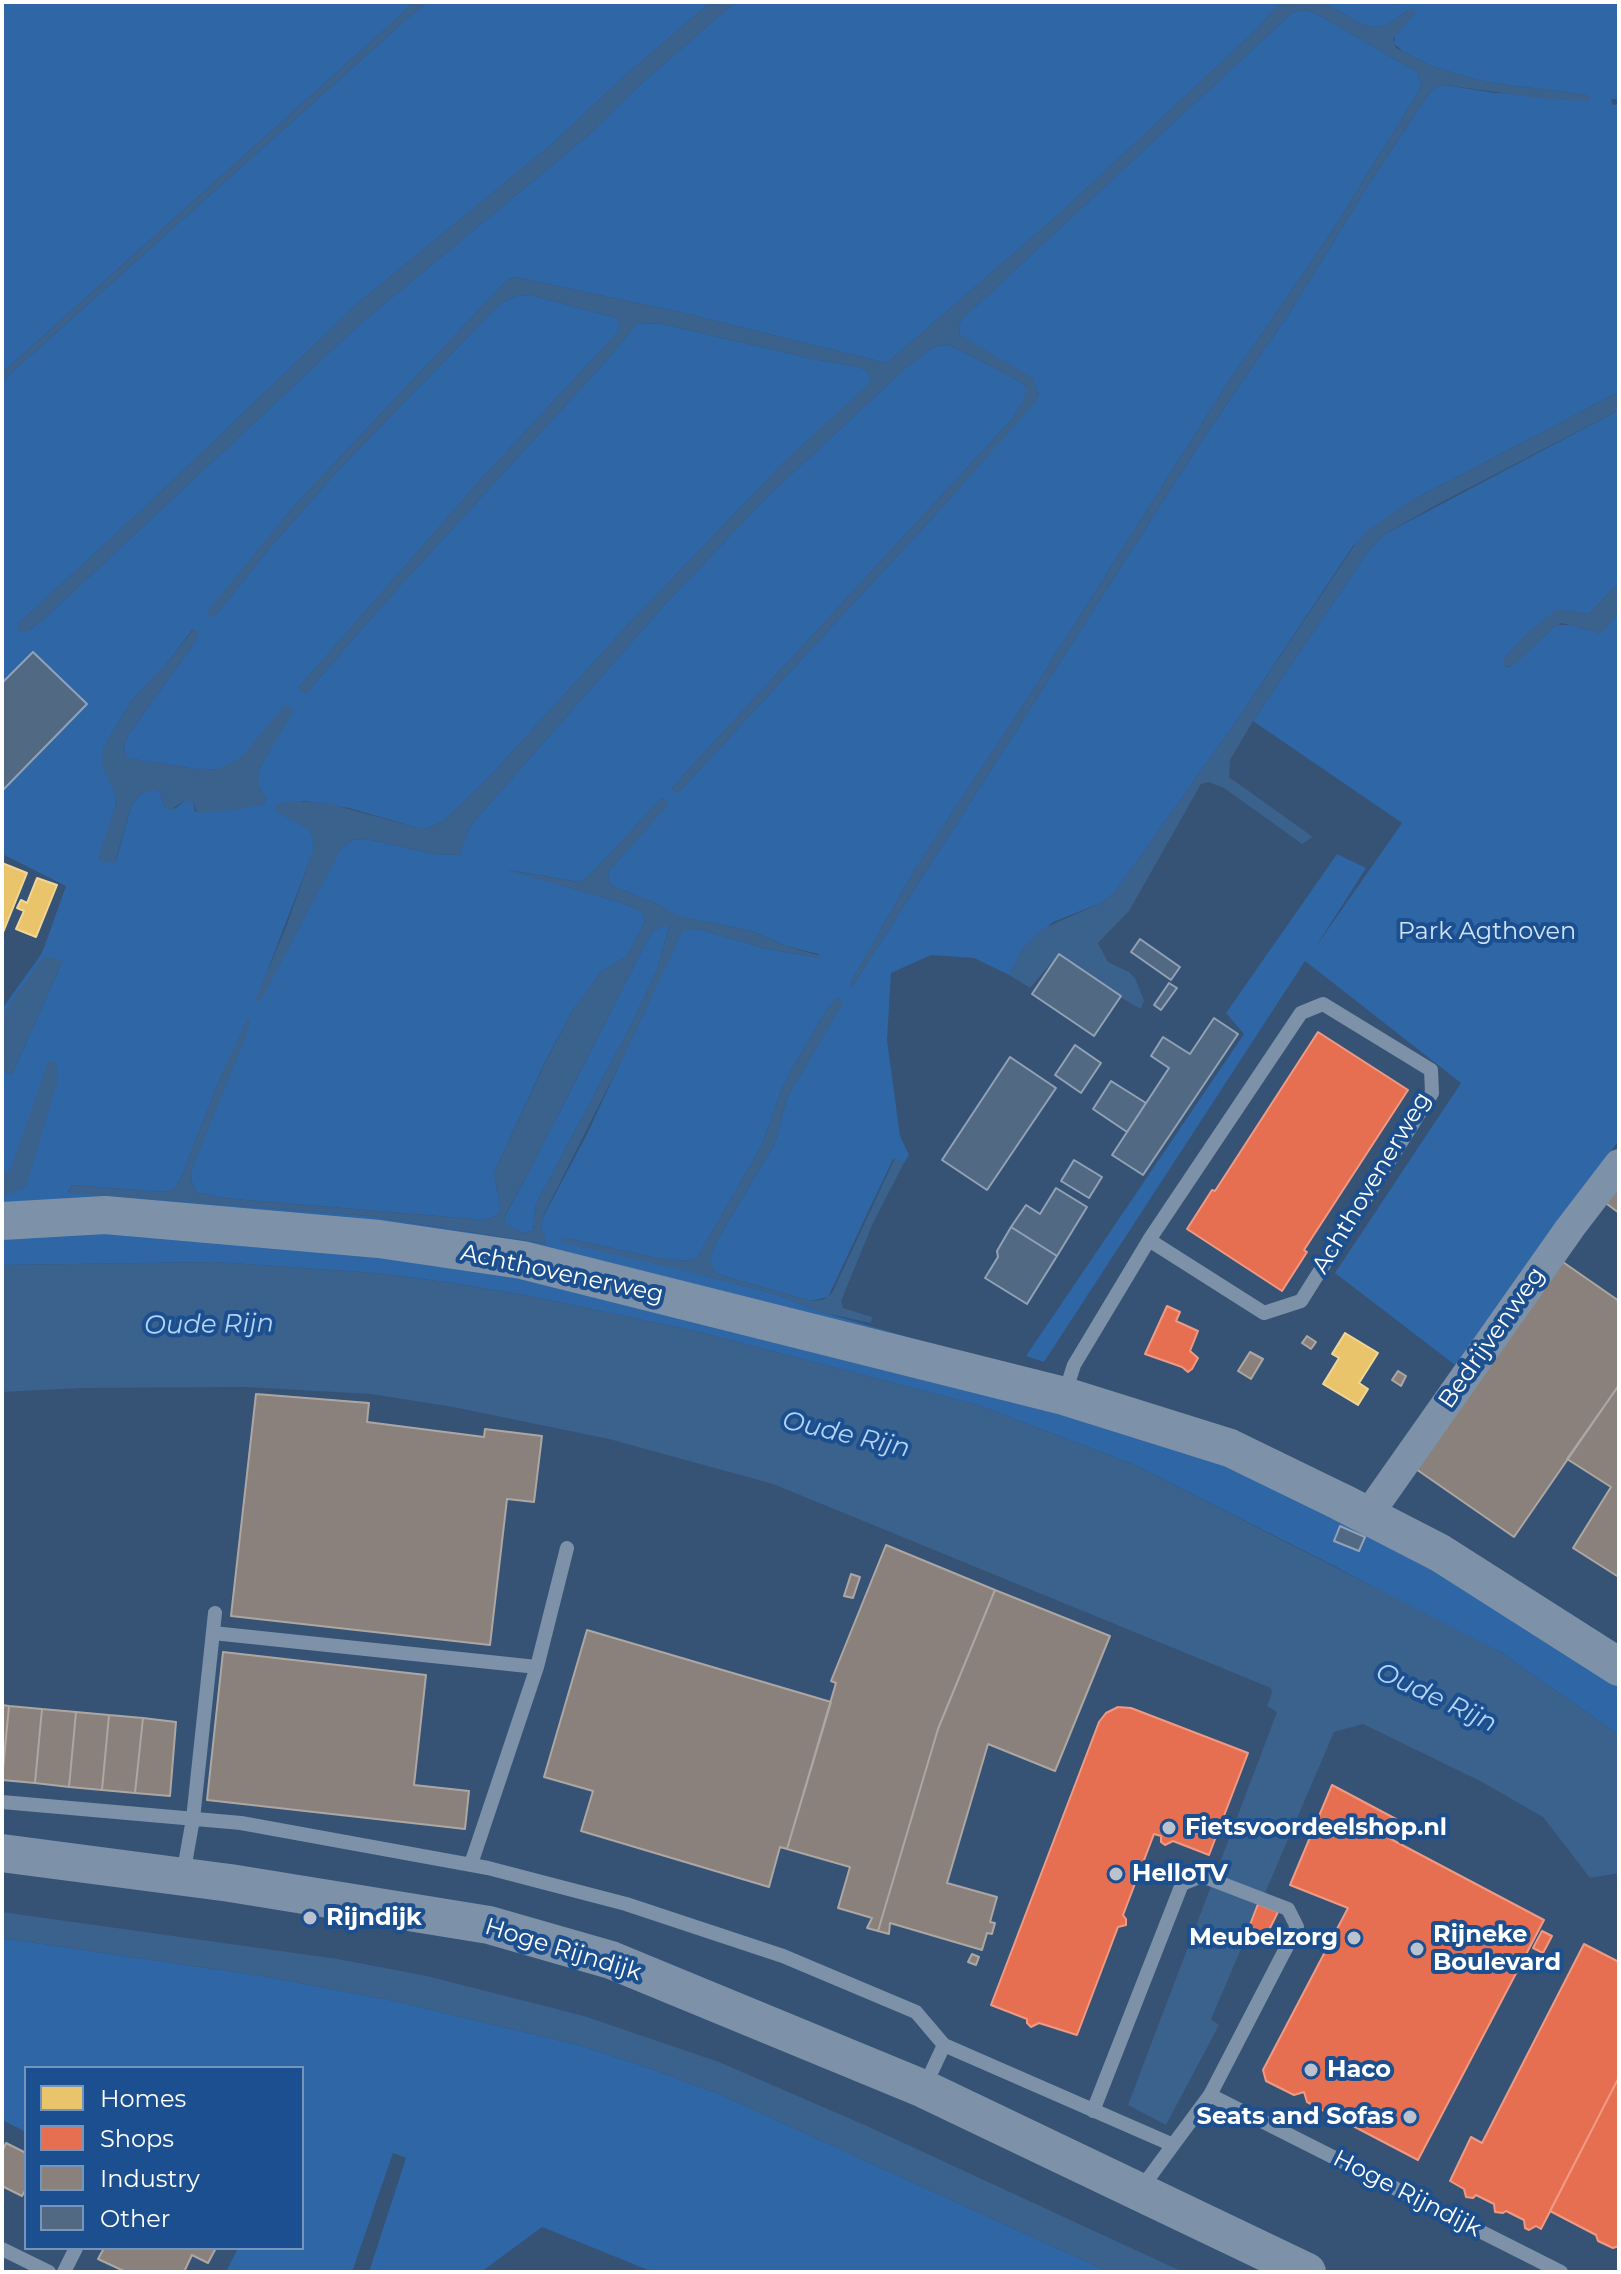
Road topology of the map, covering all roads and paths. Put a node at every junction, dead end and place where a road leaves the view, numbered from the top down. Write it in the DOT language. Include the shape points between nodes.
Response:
graph roads {
  1 [pos="1619,1164"];
  2 [pos="2,1221"];
  3 [pos="1149,1240"];
  4 [pos="1064,1396"];
  5 [pos="1381,1523"];
  6 [pos="567,1548"];
  7 [pos="215,1613"];
  8 [pos="213,1633"];
  9 [pos="537,1667"];
  10 [pos="1619,1667"];
  11 [pos="1619,1687"];
  12 [pos="2,1802"];
  13 [pos="193,1819"];
  14 [pos="2,1853"];
  15 [pos="471,1864"];
  16 [pos="183,1878"];
  17 [pos="944,2045"];
  18 [pos="924,2089"];
  19 [pos="1210,2095"];
  20 [pos="1093,2111"];
  21 [pos="1173,2145"];
  22 [pos="1139,2191"];
  23 [pos="2,2249"];
  24 [pos="75,2250"];
  25 [pos="49,2272"];
  26 [pos="64,2272"];
  27 [pos="1307,2272"];
  28 [pos="1561,2272"];
  1 -- 5 [label="street, Bedrijvenweg" via="1570,1228"];
  2 -- 4 [label="street, Achthovenerweg" via="105,1215 379,1239 522,1260"];
  3 -- 3 [label="lane, Achthovenerweg" via="1301,1013 1323,1004 1431,1070 1432,1093 1301,1301 1264,1313"];
  3 -- 4 [label="lane, Achthovenerweg" via="1074,1365"];
  4 -- 5 [label="street, Achthovenerweg" via="1230,1448"];
  5 -- 10 [label="street, Achthovenerweg" via="1440,1553"];
  5 -- 11 [label="street, Achthovenerweg" via="1433,1571"];
  6 -- 9 [label="lane"];
  7 -- 8 [label="lane"];
  8 -- 9 [label="lane"];
  8 -- 13 [label="lane"];
  9 -- 15 [label="lane"];
  12 -- 13 [label="lane"];
  13 -- 15 [label="lane"];
  13 -- 16 [label="lane"];
  14 -- 16 [label="street, Hoge Rijndijk"];
  15 -- 17 [label="lane" via="626,1904 783,1956 916,2012"];
  16 -- 18 [label="street, Hoge Rijndijk" via="489,1925 611,1960"];
  17 -- 18 [label="lane"];
  17 -- 20 [label="lane"];
  18 -- 22 [label="street, Hoge Rijndijk"];
  19 -- 20 [label="lane" via="1297,1927 1288,1909 1202,1876 1182,1884"];
  19 -- 21 [label="lane"];
  19 -- 28 [label="lane, Hoge Rijndijk"];
  20 -- 21 [label="lane"];
  21 -- 22 [label="lane"];
  22 -- 27 [label="street, Hoge Rijndijk"];
  23 -- 25 [label="lane"];
  24 -- 26 [label="lane"];
}
